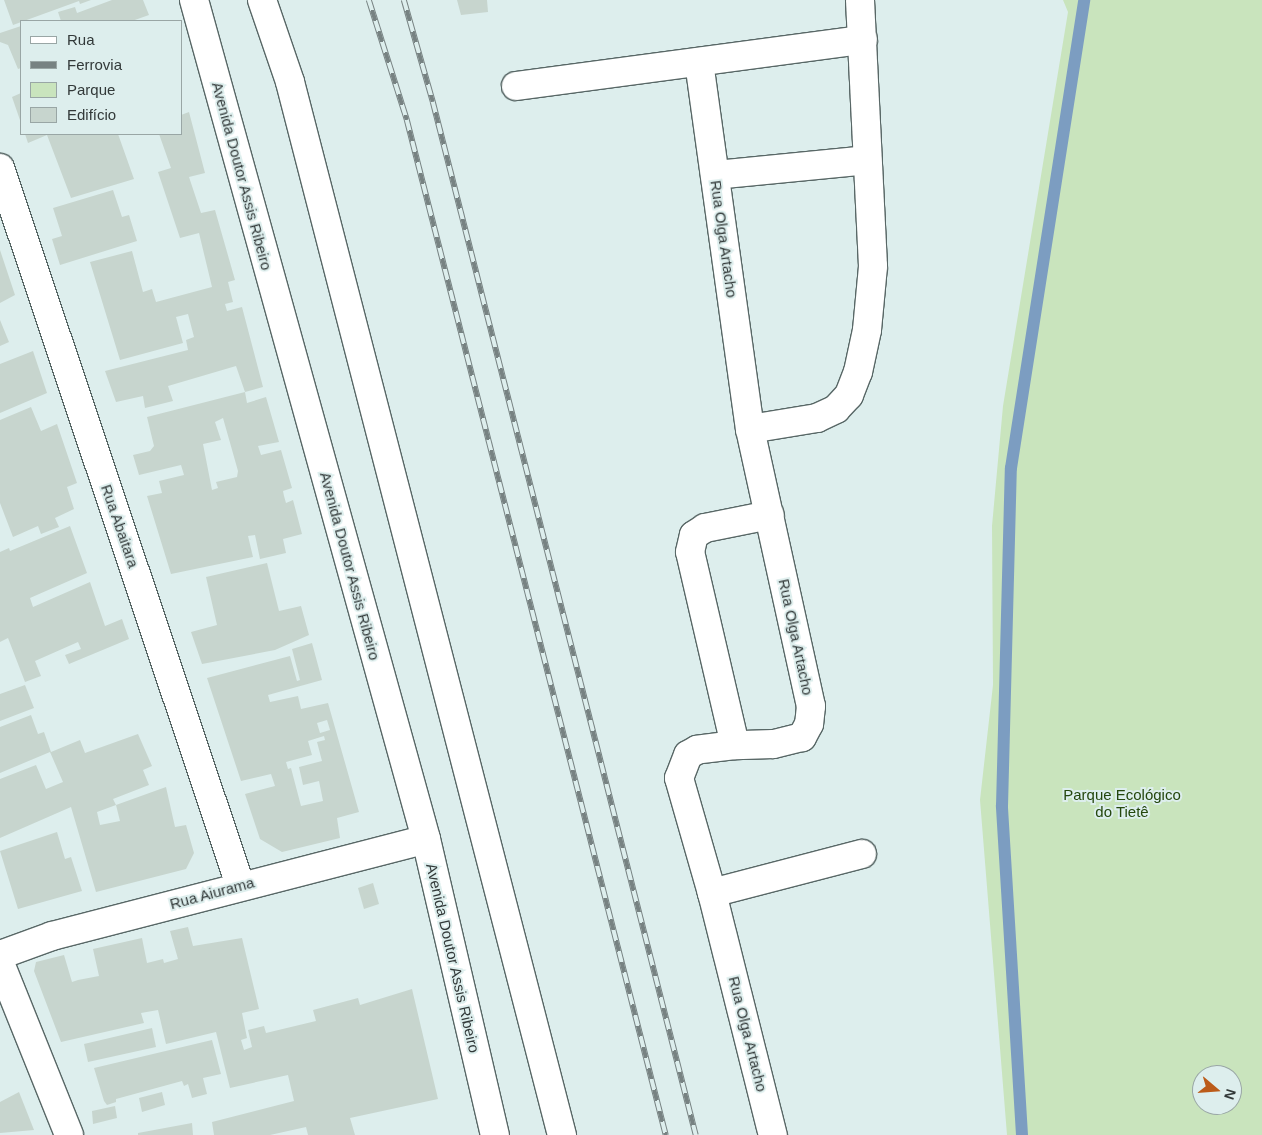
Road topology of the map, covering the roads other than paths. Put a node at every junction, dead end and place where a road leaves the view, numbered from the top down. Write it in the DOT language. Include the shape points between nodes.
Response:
graph roads {
  1 [pos="194,0"];
  2 [pos="262,0"];
  3 [pos="860,0"];
  4 [pos="863,40"];
  5 [pos="699,62"];
  6 [pos="516,86"];
  7 [pos="867,160"];
  8 [pos="0,168"];
  9 [pos="715,175"];
  10 [pos="750,429"];
  11 [pos="770,515"];
  12 [pos="735,745"];
  13 [pos="426,839"];
  14 [pos="862,854"];
  15 [pos="240,885"];
  16 [pos="712,892"];
  17 [pos="0,955"];
  18 [pos="0,963"];
  19 [pos="69,1135"];
  20 [pos="495,1135"];
  21 [pos="562,1135"];
  22 [pos="773,1135"];
  1 -- 13 [label="street, Avenida Doutor Assis Ribeiro"];
  2 -- 21 [label="street" via="290,82"];
  3 -- 4 [label="street"];
  4 -- 5 [label="street"];
  4 -- 7 [label="street"];
  5 -- 6 [label="street"];
  5 -- 9 [label="street, Rua Olga Artacho"];
  7 -- 9 [label="street"];
  7 -- 10 [label="street" via="873,266 867,330 849,395 836,409 817,418"];
  8 -- 15 [label="street, Rua Abaitara"];
  9 -- 10 [label="street, Rua Olga Artacho"];
  10 -- 11 [label="street, Rua Olga Artacho"];
  11 -- 12 [label="street" via="706,528 694,535 690,552"];
  11 -- 12 [label="street, Rua Olga Artacho" via="811,706 809,724 802,737 789,742"];
  12 -- 16 [label="street, Rua Olga Artacho" via="697,750 688,755 679,778"];
  13 -- 15 [label="street, Rua Aiurama"];
  13 -- 20 [label="street, Avenida Doutor Assis Ribeiro"];
  14 -- 16 [label="street"];
  15 -- 17 [label="street, Rua Aiurama" via="52,936"];
  16 -- 22 [label="street, Rua Olga Artacho"];
  18 -- 19 [label="street"];
}
